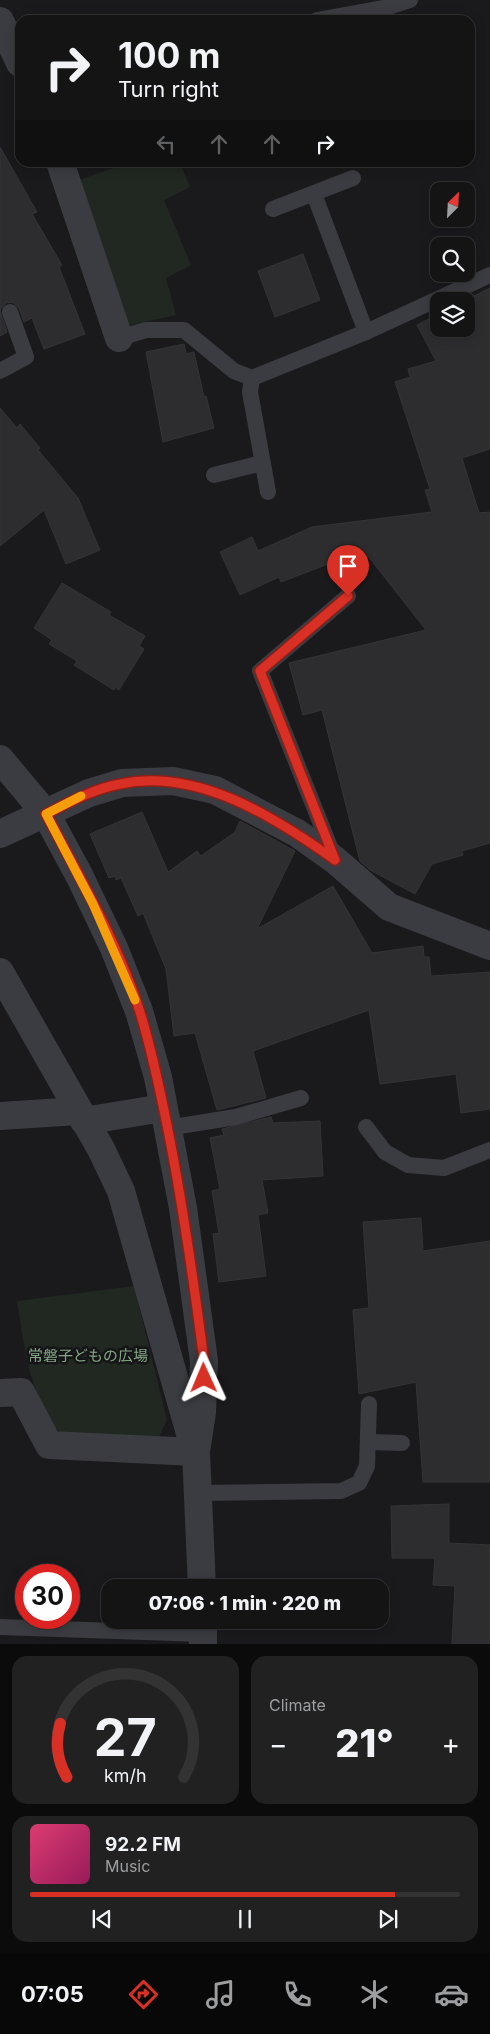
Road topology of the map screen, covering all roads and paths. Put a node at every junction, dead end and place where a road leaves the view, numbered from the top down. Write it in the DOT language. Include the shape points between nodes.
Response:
graph roads {
  1 [pos="410,0"];
  2 [pos="345,15"];
  3 [pos="0,21"];
  4 [pos="15,52"];
  5 [pos="62,167"];
  6 [pos="353,178"];
  7 [pos="314,194"];
  8 [pos="273,209"];
  9 [pos="490,275"];
  10 [pos="10,312"];
  11 [pos="366,332"];
  12 [pos="119,338"];
  13 [pos="0,371"];
  14 [pos="252,378"];
  15 [pos="262,463"];
  16 [pos="214,474"];
  17 [pos="268,492"];
  18 [pos="348,596"];
  19 [pos="0,759"];
  20 [pos="46,814"];
  21 [pos="0,834"];
  22 [pos="335,860"];
  23 [pos="490,946"];
  24 [pos="0,972"];
  25 [pos="301,1098"];
  26 [pos="0,1116"];
  27 [pos="81,1116"];
  28 [pos="165,1118"];
  29 [pos="366,1127"];
  30 [pos="490,1150"];
  31 [pos="0,1393"];
  32 [pos="369,1404"];
  33 [pos="368,1442"];
  34 [pos="402,1443"];
  35 [pos="196,1452"];
  36 [pos="198,1493"];
  37 [pos="202,1579"];
  38 [pos="0,1627"];
  39 [pos="203,1633"];
  1 -- 2 [label="lane"];
  3 -- 4 [label="street"];
  5 -- 12 [label="street"];
  6 -- 7 [label="lane"];
  7 -- 8 [label="lane"];
  7 -- 11 [label="lane"];
  9 -- 11 [label="lane"];
  10 -- 13 [label="lane" via="26,356"];
  11 -- 14 [label="lane"];
  12 -- 14 [label="lane" via="146,330 184,330 234,371"];
  14 -- 15 [label="lane" via="250,392"];
  15 -- 16 [label="lane"];
  15 -- 17 [label="lane"];
  18 -- 22 [label="lane" via="260,671"];
  19 -- 20 [label="street"];
  20 -- 21 [label="street"];
  20 -- 22 [label="street" via="88,793 122,783 173,781 215,790 297,833"];
  20 -- 28 [label="street" via="110,940 139,1011 158,1077"];
  22 -- 23 [label="street" via="389,908"];
  24 -- 27 [label="street"];
  25 -- 28 [label="lane" via="251,1113"];
  26 -- 27 [label="street"];
  27 -- 28 [label="street"];
  27 -- 35 [label="street" via="101,1148 121,1191"];
  28 -- 35 [label="street" via="183,1208 204,1361"];
  29 -- 30 [label="lane" via="384,1152 408,1165 444,1168"];
  31 -- 35 [label="street" via="21,1392 49,1445"];
  32 -- 33 [label="lane"];
  33 -- 34 [label="lane"];
  33 -- 36 [label="lane" via="367,1466 359,1483 341,1491"];
  35 -- 36 [label="street"];
  36 -- 37 [label="street"];
  38 -- 39 [label="lane"];
}
